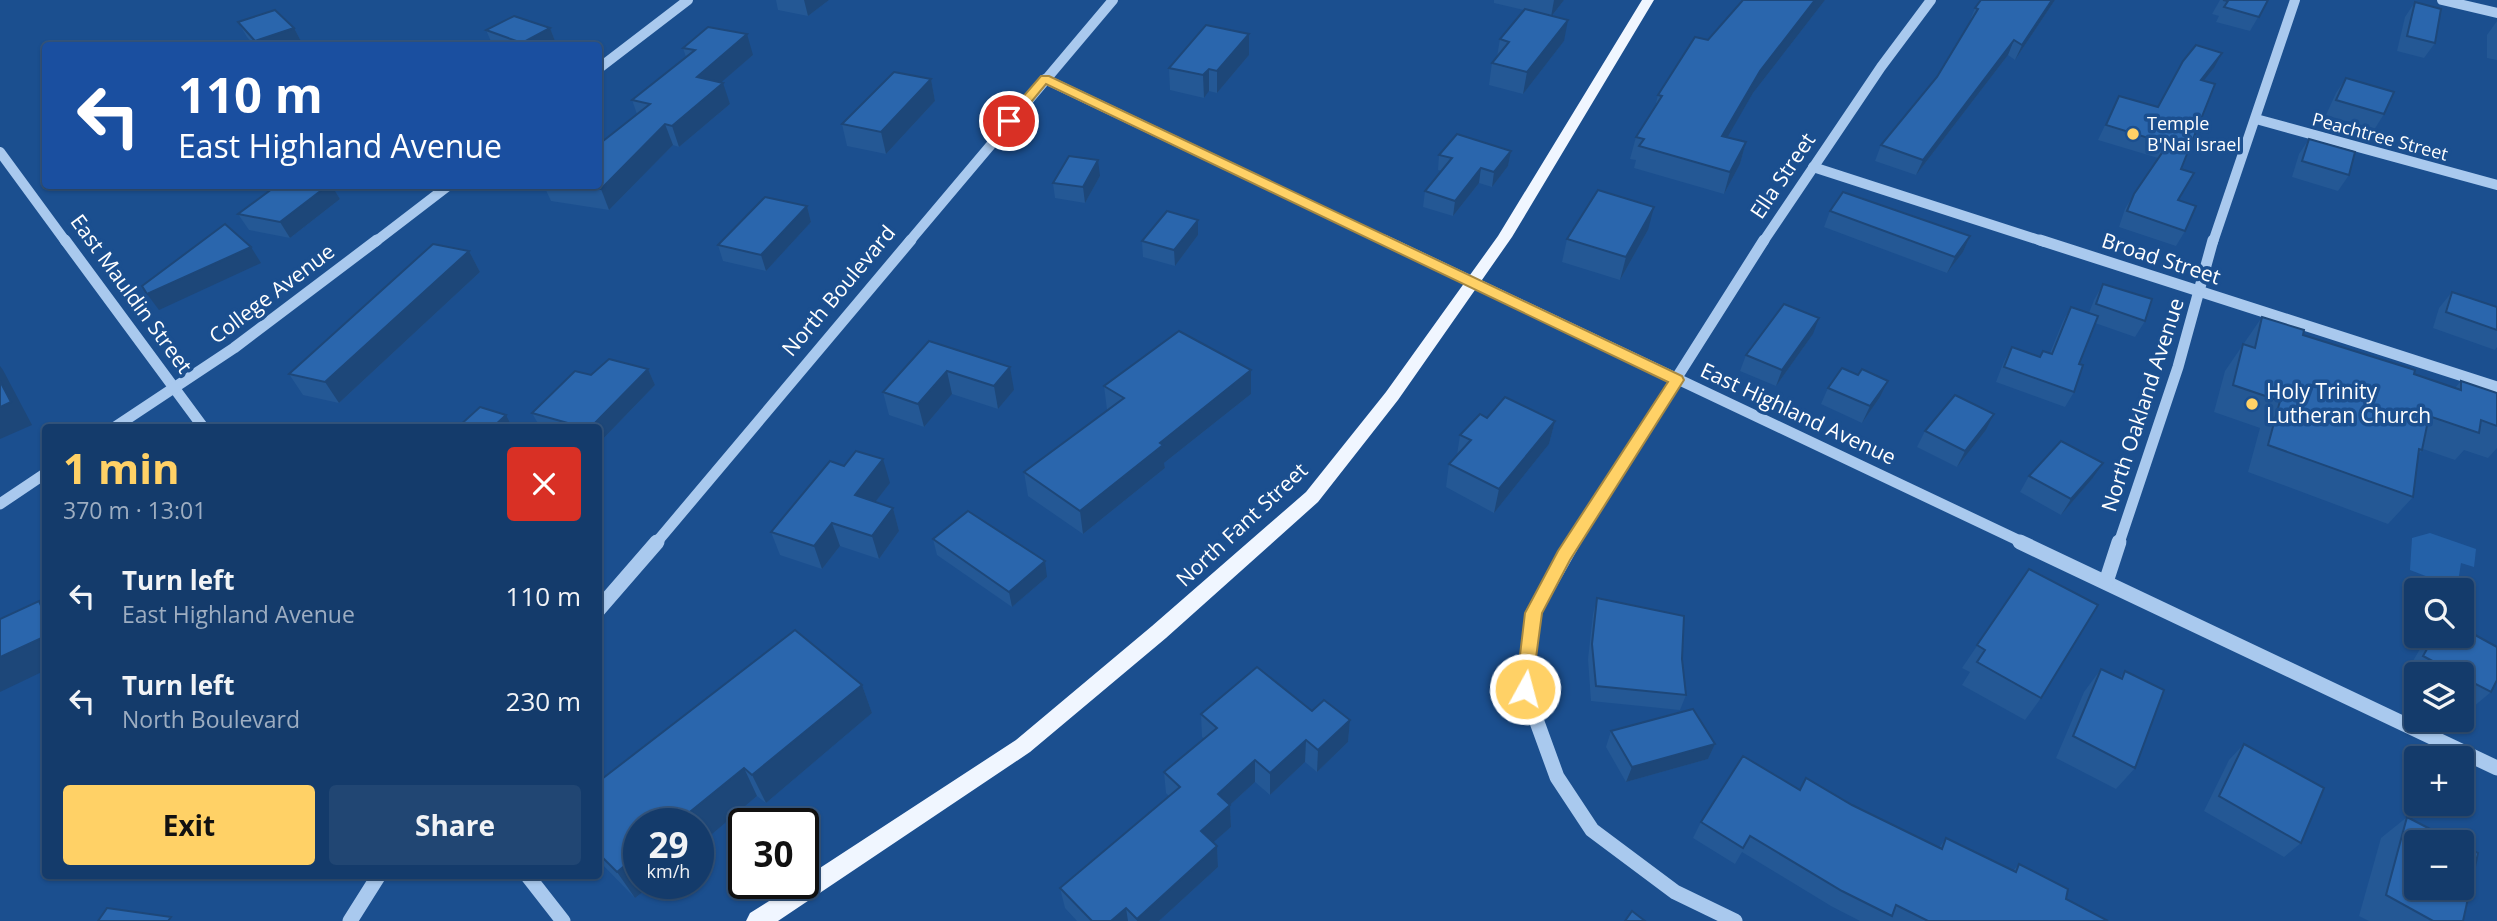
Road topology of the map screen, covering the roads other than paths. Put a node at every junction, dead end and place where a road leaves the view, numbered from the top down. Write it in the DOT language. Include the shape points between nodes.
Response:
graph roads {
  1 [pos="688,0"];
  2 [pos="1113,0"];
  3 [pos="1648,0"];
  4 [pos="1931,0"];
  5 [pos="2295,0"];
  6 [pos="2442,0"];
  7 [pos="2497,13"];
  8 [pos="602,66"];
  9 [pos="1045,79"];
  10 [pos="2256,119"];
  11 [pos="0,152"];
  12 [pos="1812,167"];
  13 [pos="2497,185"];
  14 [pos="444,189"];
  15 [pos="1472,284"];
  16 [pos="2199,292"];
  17 [pos="1677,380"];
  18 [pos="2497,387"];
  19 [pos="174,388"];
  20 [pos="120,424"];
  21 [pos="201,424"];
  22 [pos="42,476"];
  23 [pos="0,504"];
  24 [pos="2106,582"];
  25 [pos="602,606"];
  26 [pos="2497,768"];
  27 [pos="376,879"];
  28 [pos="530,879"];
  29 [pos="350,921"];
  30 [pos="563,921"];
  31 [pos="758,921"];
  32 [pos="1735,921"];
  1 -- 8 [label="street"];
  2 -- 9 [label="street, North Boulevard"];
  3 -- 15 [label="main road, North Fant Street"];
  4 -- 12 [label="street, Ella Street"];
  5 -- 10 [label="street, North Oakland Avenue"];
  6 -- 7 [label="street"];
  9 -- 15 [label="street, East Highland Avenue"];
  9 -- 25 [label="street, North Boulevard"];
  10 -- 13 [label="street, Peachtree Street"];
  10 -- 16 [label="street, North Oakland Avenue"];
  11 -- 19 [label="street, East Mauldin Street"];
  12 -- 16 [label="street, Broad Street"];
  12 -- 17 [label="street, Ella Street"];
  14 -- 19 [label="street, College Avenue"];
  15 -- 17 [label="street, East Highland Avenue"];
  15 -- 31 [label="main road, North Fant Street" via="1392,396 1302,506 1023,746"];
  16 -- 18 [label="street, Broad Street"];
  16 -- 24 [label="street, North Oakland Avenue"];
  17 -- 24 [label="street, East Highland Avenue"];
  17 -- 32 [label="street, Ella Street" via="1564,556 1533,613 1525,689 1557,777 1592,831 1675,892"];
  19 -- 20 [label="street, College Avenue"];
  19 -- 21 [label="street, East Mauldin Street"];
  22 -- 23 [label="street"];
  24 -- 26 [label="street, East Highland Avenue"];
  27 -- 29 [label="street"];
  28 -- 30 [label="street"];
}
